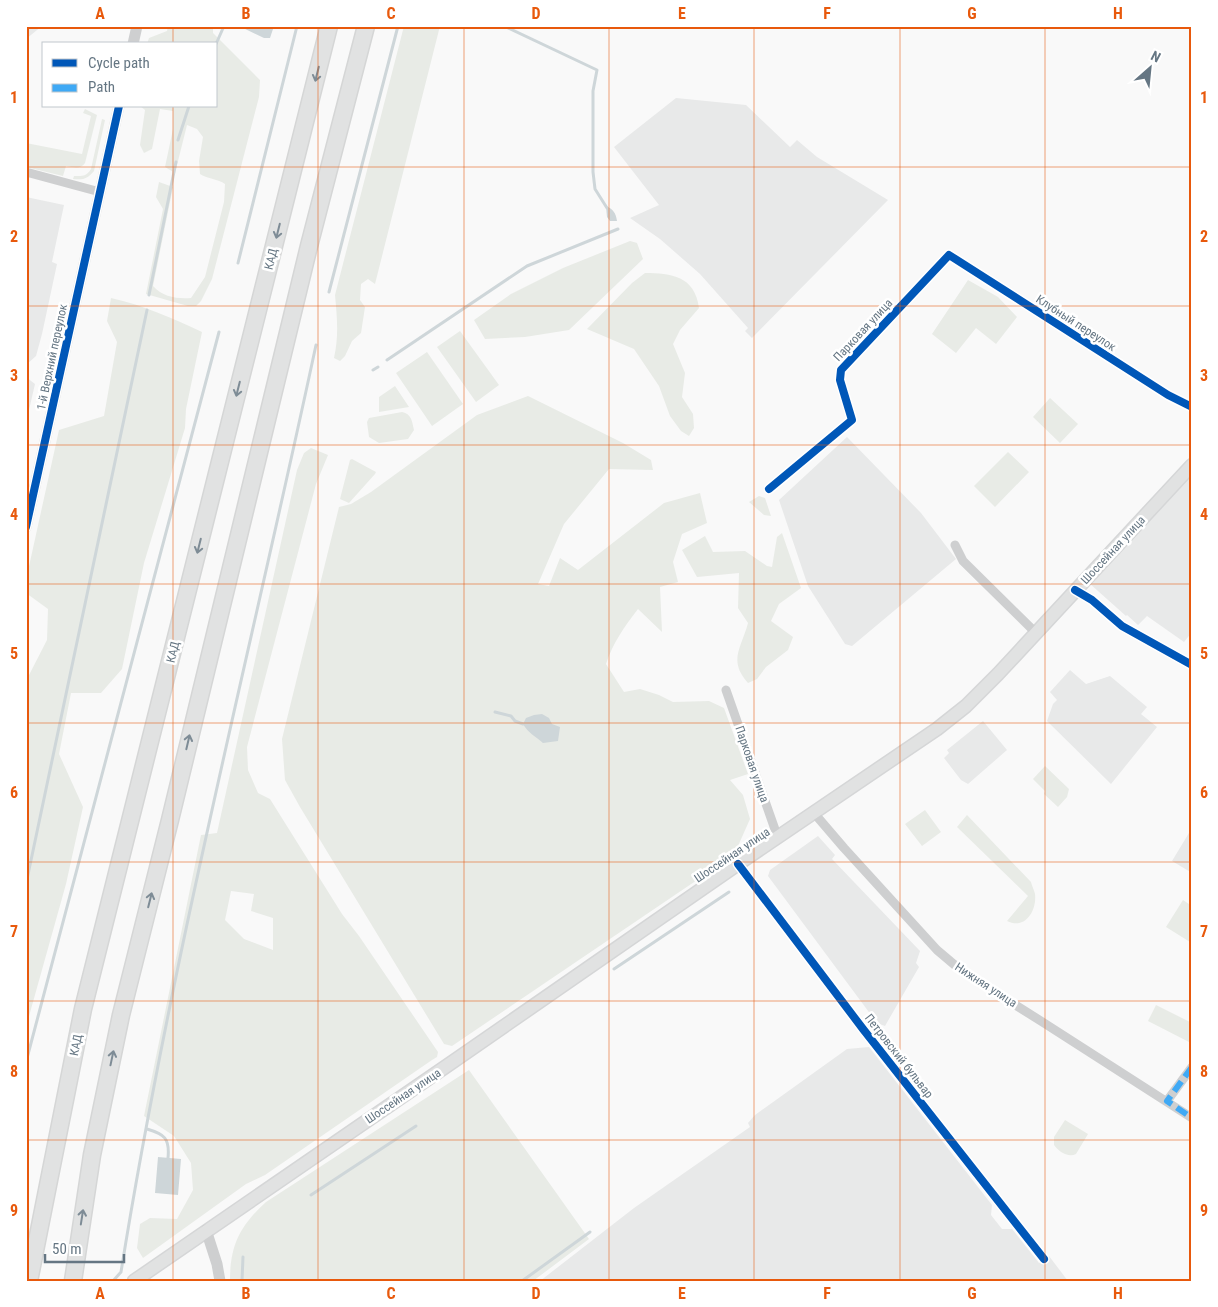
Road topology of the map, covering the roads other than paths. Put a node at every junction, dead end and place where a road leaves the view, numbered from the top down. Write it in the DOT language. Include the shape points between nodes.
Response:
graph roads {
  1 [pos="137,26"];
  2 [pos="329,26"];
  3 [pos="366,26"];
  4 [pos="133,42"];
  5 [pos="119,108"];
  6 [pos="26,172"];
  7 [pos="100,192"];
  8 [pos="949,255"];
  9 [pos="1192,407"];
  10 [pos="1192,464"];
  11 [pos="769,489"];
  12 [pos="26,527"];
  13 [pos="955,545"];
  14 [pos="1075,590"];
  15 [pos="1036,633"];
  16 [pos="1192,665"];
  17 [pos="726,690"];
  18 [pos="814,813"];
  19 [pos="778,838"];
  20 [pos="738,864"];
  21 [pos="1192,1067"];
  22 [pos="1167,1101"];
  23 [pos="1192,1118"];
  24 [pos="206,1230"];
  25 [pos="1044,1259"];
  26 [pos="74,1273"];
  27 [pos="29,1281"];
  28 [pos="134,1281"];
  29 [pos="220,1281"];
  1 -- 4 [label="street"];
  2 -- 27 [label="highway, КАД, one-way" via="84,1009"];
  26 -- 3 [label="highway, one-way" via="92,1155 121,1015"];
  5 -- 7 [label="street, 1-й Верхний переулок"];
  6 -- 7 [label="street"];
  7 -- 12 [label="street, 1-й Верхний переулок"];
  8 -- 9 [label="street, Клубный переулок" via="1168,395"];
  8 -- 11 [label="street, Парковая улица" via="841,370 840,380 852,420"];
  10 -- 14 [label="main road, Шоссейная улица"];
  13 -- 15 [label="street" via="963,561"];
  14 -- 15 [label="main road, Шоссейная улица"];
  14 -- 16 [label="street" via="1122,626"];
  15 -- 18 [label="main road, Шоссейная улица" via="959,712"];
  17 -- 19 [label="street, Парковая улица"];
  18 -- 19 [label="main road, Шоссейная улица"];
  18 -- 22 [label="street, Нижняя улица" via="937,950 962,972"];
  19 -- 20 [label="main road, Шоссейная улица"];
  20 -- 24 [label="main road, Шоссейная улица"];
  20 -- 25 [label="street, Петровский бульвар"];
  21 -- 22 [label="street"];
  22 -- 23 [label="street, Нижняя улица"];
  24 -- 28 [label="main road, Шоссейная улица"];
  24 -- 29 [label="street"];
}
